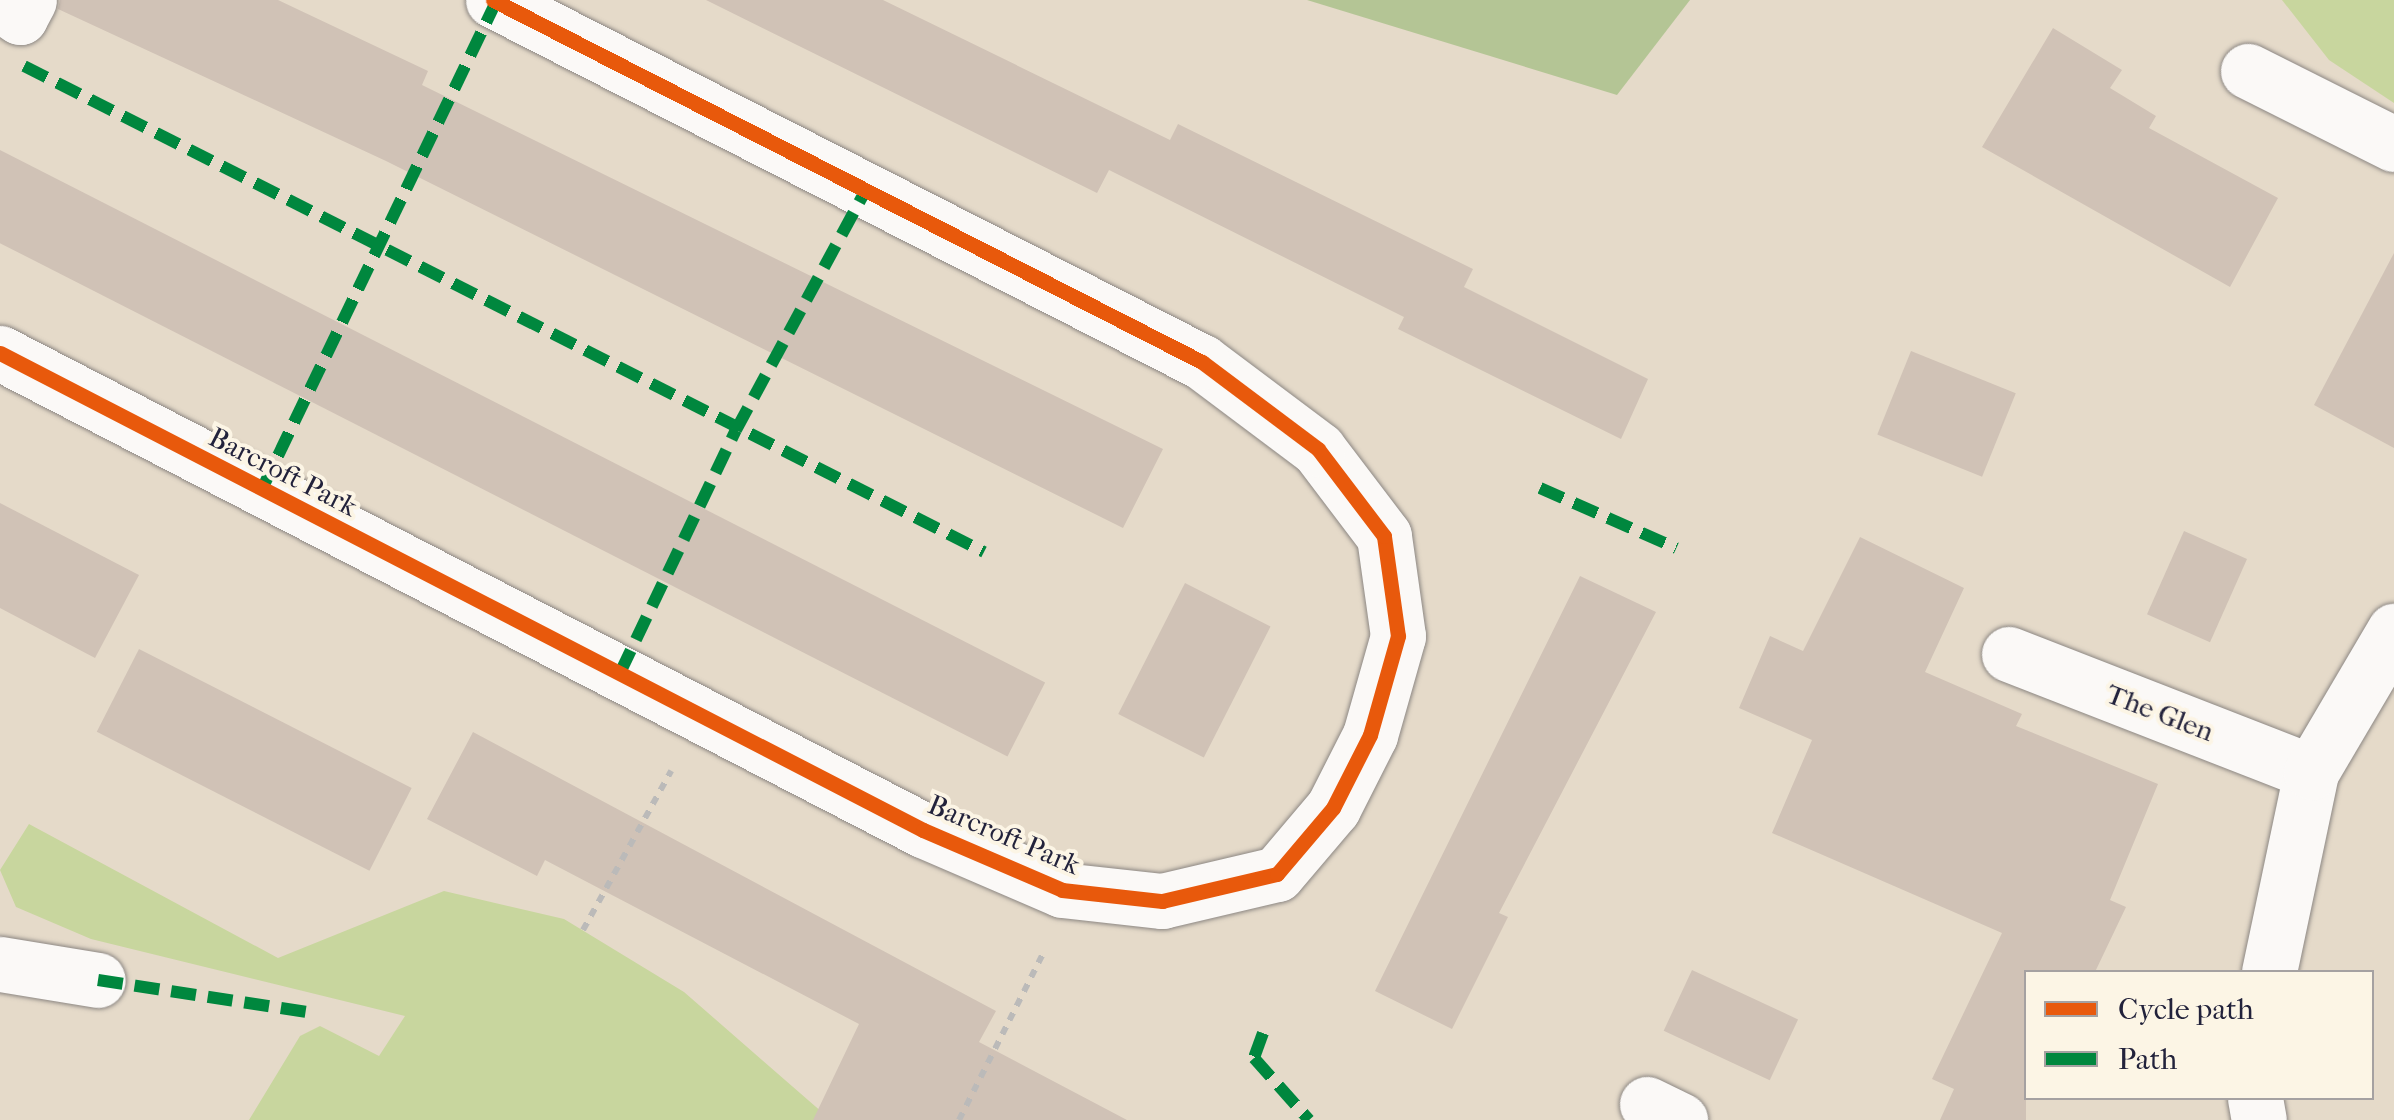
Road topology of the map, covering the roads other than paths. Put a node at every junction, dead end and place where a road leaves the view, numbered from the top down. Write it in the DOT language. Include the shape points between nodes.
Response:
graph roads {
  1 [pos="29,0"];
  2 [pos="493,0"];
  3 [pos="0,4"];
  4 [pos="2248,71"];
  5 [pos="2394,144"];
  6 [pos="0,353"];
  7 [pos="2394,631"];
  8 [pos="2009,654"];
  9 [pos="2311,772"];
  10 [pos="0,964"];
  11 [pos="2270,970"];
  12 [pos="98,980"];
  1 -- 3 [label="street" via="20,17"];
  2 -- 6 [label="street, Barcroft Park" via="1202,362 1318,449 1384,536 1398,636 1370,735 1333,808 1278,874 1162,901 1062,890 923,830"];
  4 -- 5 [label="street"];
  7 -- 9 [label="street"];
  8 -- 9 [label="street, The Glen"];
  9 -- 11 [label="street"];
  10 -- 12 [label="street"];
}
